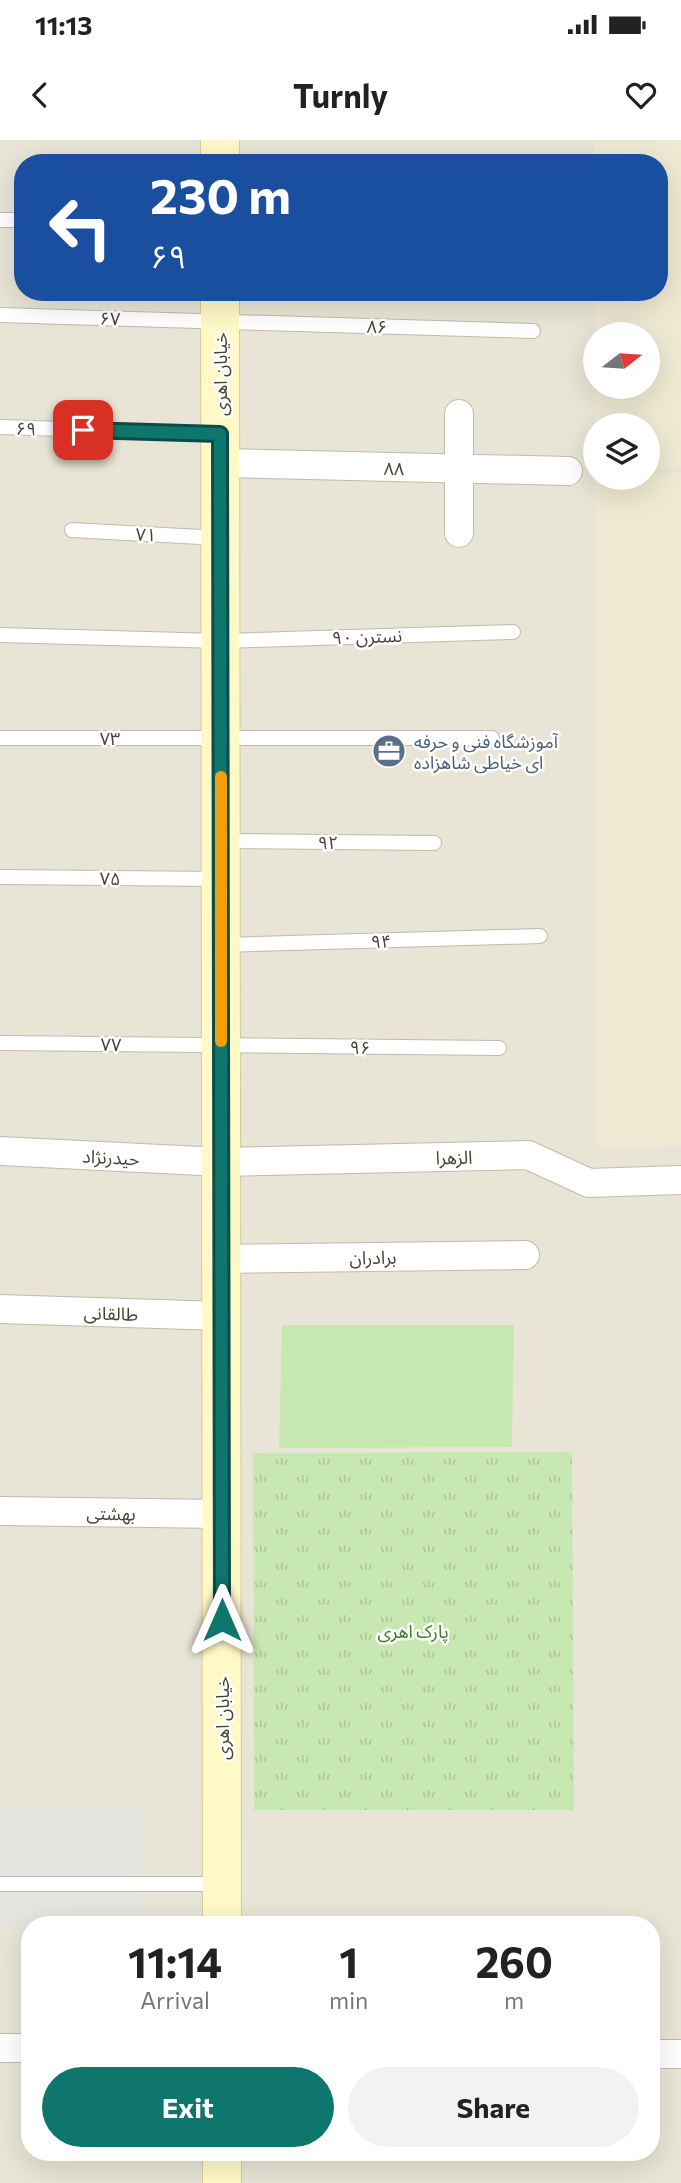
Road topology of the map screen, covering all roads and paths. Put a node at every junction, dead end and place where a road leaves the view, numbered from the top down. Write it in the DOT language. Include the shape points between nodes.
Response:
graph roads {
  1 [pos="220,306"];
  2 [pos="0,316"];
  3 [pos="533,331"];
  4 [pos="459,414"];
  5 [pos="0,427"];
  6 [pos="220,449"];
  7 [pos="459,470"];
  8 [pos="568,471"];
  9 [pos="72,530"];
  10 [pos="458,533"];
  11 [pos="221,538"];
  12 [pos="513,632"];
  13 [pos="0,635"];
  14 [pos="220,641"];
  15 [pos="0,738"];
  16 [pos="221,738"];
  17 [pos="492,738"];
  18 [pos="221,841"];
  19 [pos="435,843"];
  20 [pos="0,877"];
  21 [pos="221,879"];
  22 [pos="540,936"];
  23 [pos="221,945"];
  24 [pos="0,1043"];
  25 [pos="221,1045"];
  26 [pos="499,1048"];
  27 [pos="0,1151"];
  28 [pos="221,1163"];
  29 [pos="681,1180"];
  30 [pos="525,1255"];
  31 [pos="221,1259"];
  32 [pos="0,1309"];
  33 [pos="221,1316"];
  34 [pos="0,1511"];
  35 [pos="221,1514"];
  36 [pos="0,1884"];
  37 [pos="222,1884"];
  38 [pos="222,1916"];
  39 [pos="0,2048"];
  40 [pos="21,2048"];
  41 [pos="660,2054"];
  42 [pos="681,2054"];
  43 [pos="222,2161"];
  44 [pos="222,2183"];
  1 -- 2 [label="lane, ۶۷"];
  1 -- 3 [label="lane, ۸۶"];
  1 -- 6 [label="street, خیابان اهری"];
  4 -- 7 [label="street"];
  5 -- 6 [label="lane, ۶۹"];
  6 -- 7 [label="street, ۸۸"];
  6 -- 11 [label="street, خیابان اهری"];
  7 -- 8 [label="street, ۸۸"];
  7 -- 10 [label="street"];
  9 -- 11 [label="lane, ۷۱"];
  11 -- 14 [label="street, خیابان اهری"];
  12 -- 14 [label="lane, نسترن ۹۰"];
  13 -- 14 [label="lane, نسترن ۹۰"];
  14 -- 16 [label="street, خیابان اهری"];
  15 -- 16 [label="lane, ۷۳"];
  16 -- 17 [label="lane, ۷۳"];
  16 -- 18 [label="street, خیابان اهری"];
  18 -- 19 [label="lane, ۹۲"];
  18 -- 21 [label="street, خیابان اهری"];
  20 -- 21 [label="lane, ۷۵"];
  21 -- 23 [label="street, خیابان اهری"];
  22 -- 23 [label="lane, ۹۴"];
  23 -- 25 [label="street, خیابان اهری"];
  24 -- 25 [label="lane, ۷۷"];
  25 -- 26 [label="lane, ۹۶"];
  25 -- 28 [label="street, خیابان اهری"];
  27 -- 28 [label="street, حیدرنژاد"];
  28 -- 29 [label="street, الزهرا" via="528,1155 589,1183"];
  28 -- 31 [label="street, خیابان اهری"];
  30 -- 31 [label="street, برادران"];
  31 -- 33 [label="street, خیابان اهری"];
  32 -- 33 [label="street, طالقانی"];
  33 -- 35 [label="street, خیابان اهری"];
  34 -- 35 [label="street, بهشتی"];
  35 -- 37 [label="street, خیابان اهری"];
  36 -- 37 [label="lane"];
  37 -- 38 [label="street, خیابان اهری"];
  39 -- 40 [label="street"];
  41 -- 42 [label="street"];
  43 -- 44 [label="street"];
}
